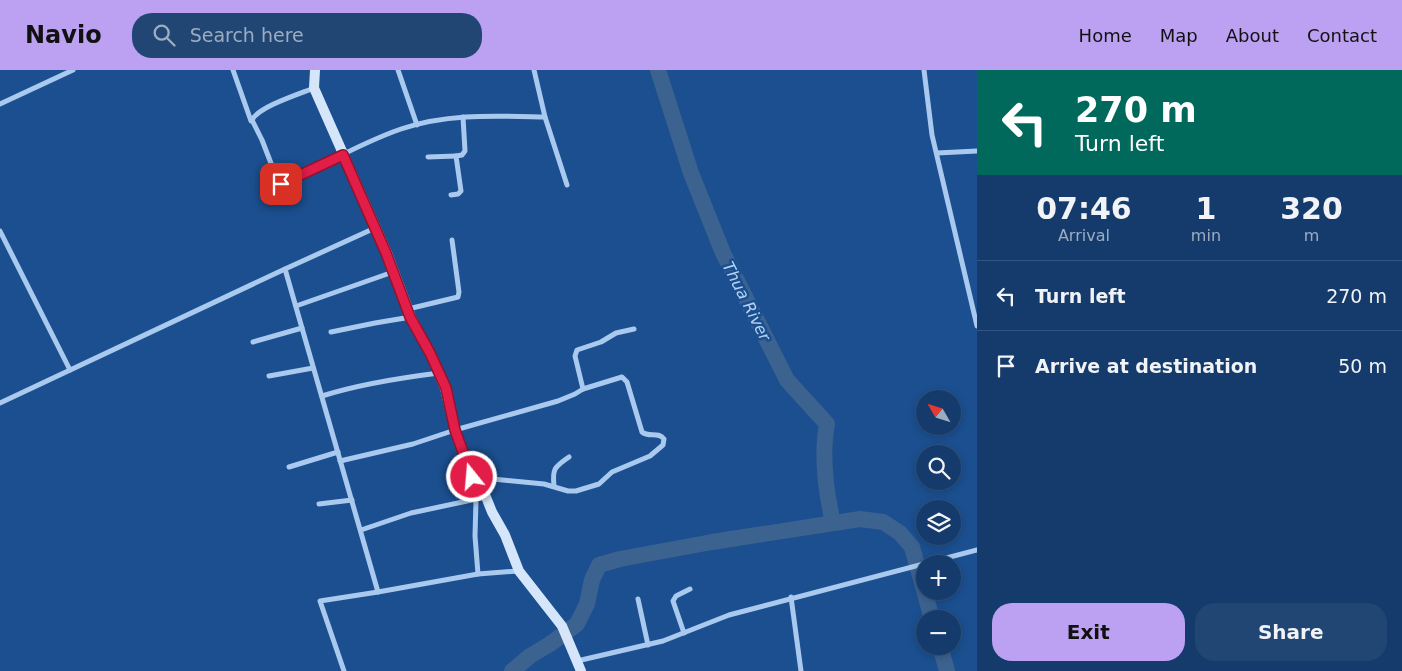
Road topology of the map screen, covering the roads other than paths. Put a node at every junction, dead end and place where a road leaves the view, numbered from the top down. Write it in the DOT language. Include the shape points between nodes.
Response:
graph roads {
  1 [pos="73,70"];
  2 [pos="234,70"];
  3 [pos="315,70"];
  4 [pos="398,70"];
  5 [pos="534,70"];
  6 [pos="924,70"];
  7 [pos="314,88"];
  8 [pos="0,104"];
  9 [pos="463,117"];
  10 [pos="545,117"];
  11 [pos="252,122"];
  12 [pos="417,125"];
  13 [pos="977,151"];
  14 [pos="937,153"];
  15 [pos="343,155"];
  16 [pos="456,156"];
  17 [pos="428,157"];
  18 [pos="566,185"];
  19 [pos="451,195"];
  20 [pos="375,228"];
  21 [pos="0,231"];
  22 [pos="452,240"];
  23 [pos="285,269"];
  24 [pos="393,272"];
  25 [pos="296,306"];
  26 [pos="409,313"];
  27 [pos="977,326"];
  28 [pos="302,328"];
  29 [pos="634,329"];
  30 [pos="331,332"];
  31 [pos="253,342"];
  32 [pos="313,368"];
  33 [pos="70,370"];
  34 [pos="439,373"];
  35 [pos="269,376"];
  36 [pos="583,389"];
  37 [pos="322,396"];
  38 [pos="0,403"];
  39 [pos="455,430"];
  40 [pos="338,452"];
  41 [pos="569,457"];
  42 [pos="340,461"];
  43 [pos="289,467"];
  44 [pos="472,477"];
  45 [pos="554,486"];
  46 [pos="481,498"];
  47 [pos="352,500"];
  48 [pos="319,504"];
  49 [pos="360,530"];
  50 [pos="977,550"];
  51 [pos="519,571"];
  52 [pos="478,574"];
  53 [pos="690,589"];
  54 [pos="378,592"];
  55 [pos="791,598"];
  56 [pos="638,599"];
  57 [pos="684,633"];
  58 [pos="648,645"];
  59 [pos="579,666"];
  60 [pos="344,671"];
  61 [pos="801,671"];
  1 -- 8 [label="street"];
  2 -- 11 [label="street"];
  3 -- 7 [label="street"];
  4 -- 12 [label="street"];
  5 -- 10 [label="street"];
  6 -- 14 [label="street"];
  7 -- 11 [label="street" via="262,110"];
  7 -- 15 [label="street"];
  9 -- 10 [label="street"];
  9 -- 12 [label="street"];
  9 -- 16 [label="street" via="465,151"];
  10 -- 18 [label="street"];
  11 -- 15 [label="street" via="279,184"];
  12 -- 15 [label="street" via="400,129"];
  13 -- 14 [label="street"];
  14 -- 27 [label="street"];
  15 -- 20 [label="street"];
  16 -- 17 [label="street"];
  16 -- 19 [label="street" via="461,191"];
  20 -- 23 [label="street"];
  20 -- 24 [label="street"];
  21 -- 33 [label="street"];
  22 -- 26 [label="street" via="458,297"];
  23 -- 25 [label="street"];
  23 -- 33 [label="street"];
  24 -- 25 [label="street"];
  24 -- 26 [label="street"];
  25 -- 28 [label="street"];
  26 -- 30 [label="street"];
  26 -- 34 [label="street"];
  28 -- 31 [label="street"];
  28 -- 32 [label="street"];
  29 -- 36 [label="street" via="577,350 575,356"];
  32 -- 35 [label="street"];
  32 -- 37 [label="street"];
  33 -- 38 [label="street"];
  34 -- 37 [label="street" via="392,379"];
  34 -- 39 [label="street" via="448,394"];
  36 -- 39 [label="street" via="558,401"];
  36 -- 45 [label="street" via="624,378 642,432 662,436 665,442 650,456 612,472 599,484 571,492"];
  37 -- 40 [label="street"];
  39 -- 42 [label="street" via="413,444"];
  39 -- 44 [label="street"];
  40 -- 42 [label="street"];
  40 -- 43 [label="street"];
  41 -- 45 [label="street" via="554,469"];
  42 -- 47 [label="street"];
  44 -- 45 [label="street"];
  44 -- 46 [label="street"];
  46 -- 49 [label="street" via="411,513"];
  46 -- 51 [label="street" via="505,535"];
  46 -- 52 [label="street" via="475,536"];
  47 -- 48 [label="street"];
  47 -- 49 [label="street"];
  49 -- 54 [label="street"];
  50 -- 55 [label="street"];
  51 -- 52 [label="street"];
  51 -- 59 [label="street" via="562,626"];
  52 -- 54 [label="street"];
  53 -- 57 [label="street" via="673,601"];
  54 -- 60 [label="street" via="320,601"];
  55 -- 57 [label="street" via="728,615"];
  55 -- 61 [label="street"];
  56 -- 58 [label="street"];
  57 -- 58 [label="street"];
  58 -- 59 [label="street"];
}
